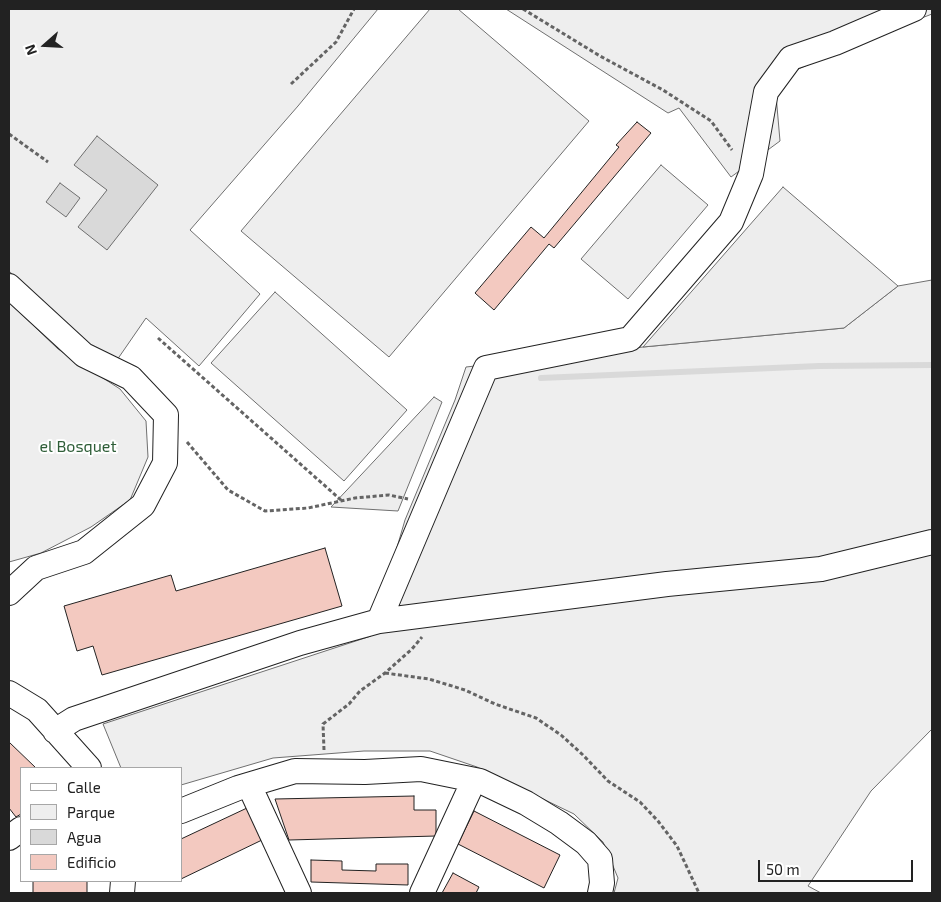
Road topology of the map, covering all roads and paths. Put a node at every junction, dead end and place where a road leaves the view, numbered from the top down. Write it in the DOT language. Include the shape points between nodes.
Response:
graph roads {
  1 [pos="354,9"];
  2 [pos="523,9"];
  3 [pos="914,9"];
  4 [pos="291,84"];
  5 [pos="9,134"];
  6 [pos="48,162"];
  7 [pos="751,174"];
  8 [pos="9,286"];
  9 [pos="158,338"];
  10 [pos="166,427"];
  11 [pos="342,501"];
  12 [pos="429,504"];
  13 [pos="932,542"];
  14 [pos="9,593"];
  15 [pos="441,612"];
  16 [pos="379,621"];
  17 [pos="385,673"];
  18 [pos="9,693"];
  19 [pos="55,731"];
  20 [pos="88,767"];
  21 [pos="324,771"];
  22 [pos="474,780"];
  23 [pos="249,785"];
  24 [pos="182,811"];
  25 [pos="20,830"];
  26 [pos="9,838"];
  27 [pos="299,893"];
  28 [pos="422,893"];
  29 [pos="600,893"];
  30 [pos="699,893"];
  1 -- 4 [label="path" via="336,42"];
  2 -- 7 [label="path" via="711,121"];
  3 -- 7 [label="street" via="791,58 766,92"];
  5 -- 6 [label="path"];
  7 -- 12 [label="street" via="731,222 630,339 486,368"];
  8 -- 10 [label="street" via="84,356 131,378 166,415"];
  9 -- 11 [label="path"];
  10 -- 11 [label="path" via="182,435 228,490 265,511 308,508"];
  10 -- 14 [label="street" via="166,463 143,505 84,552 36,568"];
  11 -- 12 [label="path" via="390,495"];
  12 -- 16 [label="street"];
  13 -- 15 [label="street" via="821,569"];
  15 -- 16 [label="street"];
  15 -- 17 [label="path" via="412,649"];
  16 -- 19 [label="street" via="300,643 120,703 74,719"];
  17 -- 21 [label="path" via="323,724"];
  17 -- 30 [label="path" via="429,679 465,690 536,718 561,735 608,781 640,802 658,821 677,846"];
  18 -- 19 [label="street" via="37,710"];
  19 -- 20 [label="street"];
  21 -- 22 [label="street" via="421,770"];
  21 -- 23 [label="street" via="295,770"];
  22 -- 28 [label="street"];
  22 -- 29 [label="street" via="526,802 586,843 600,859"];
  23 -- 24 [label="street"];
  23 -- 27 [label="street"];
  25 -- 26 [label="street"];
}
